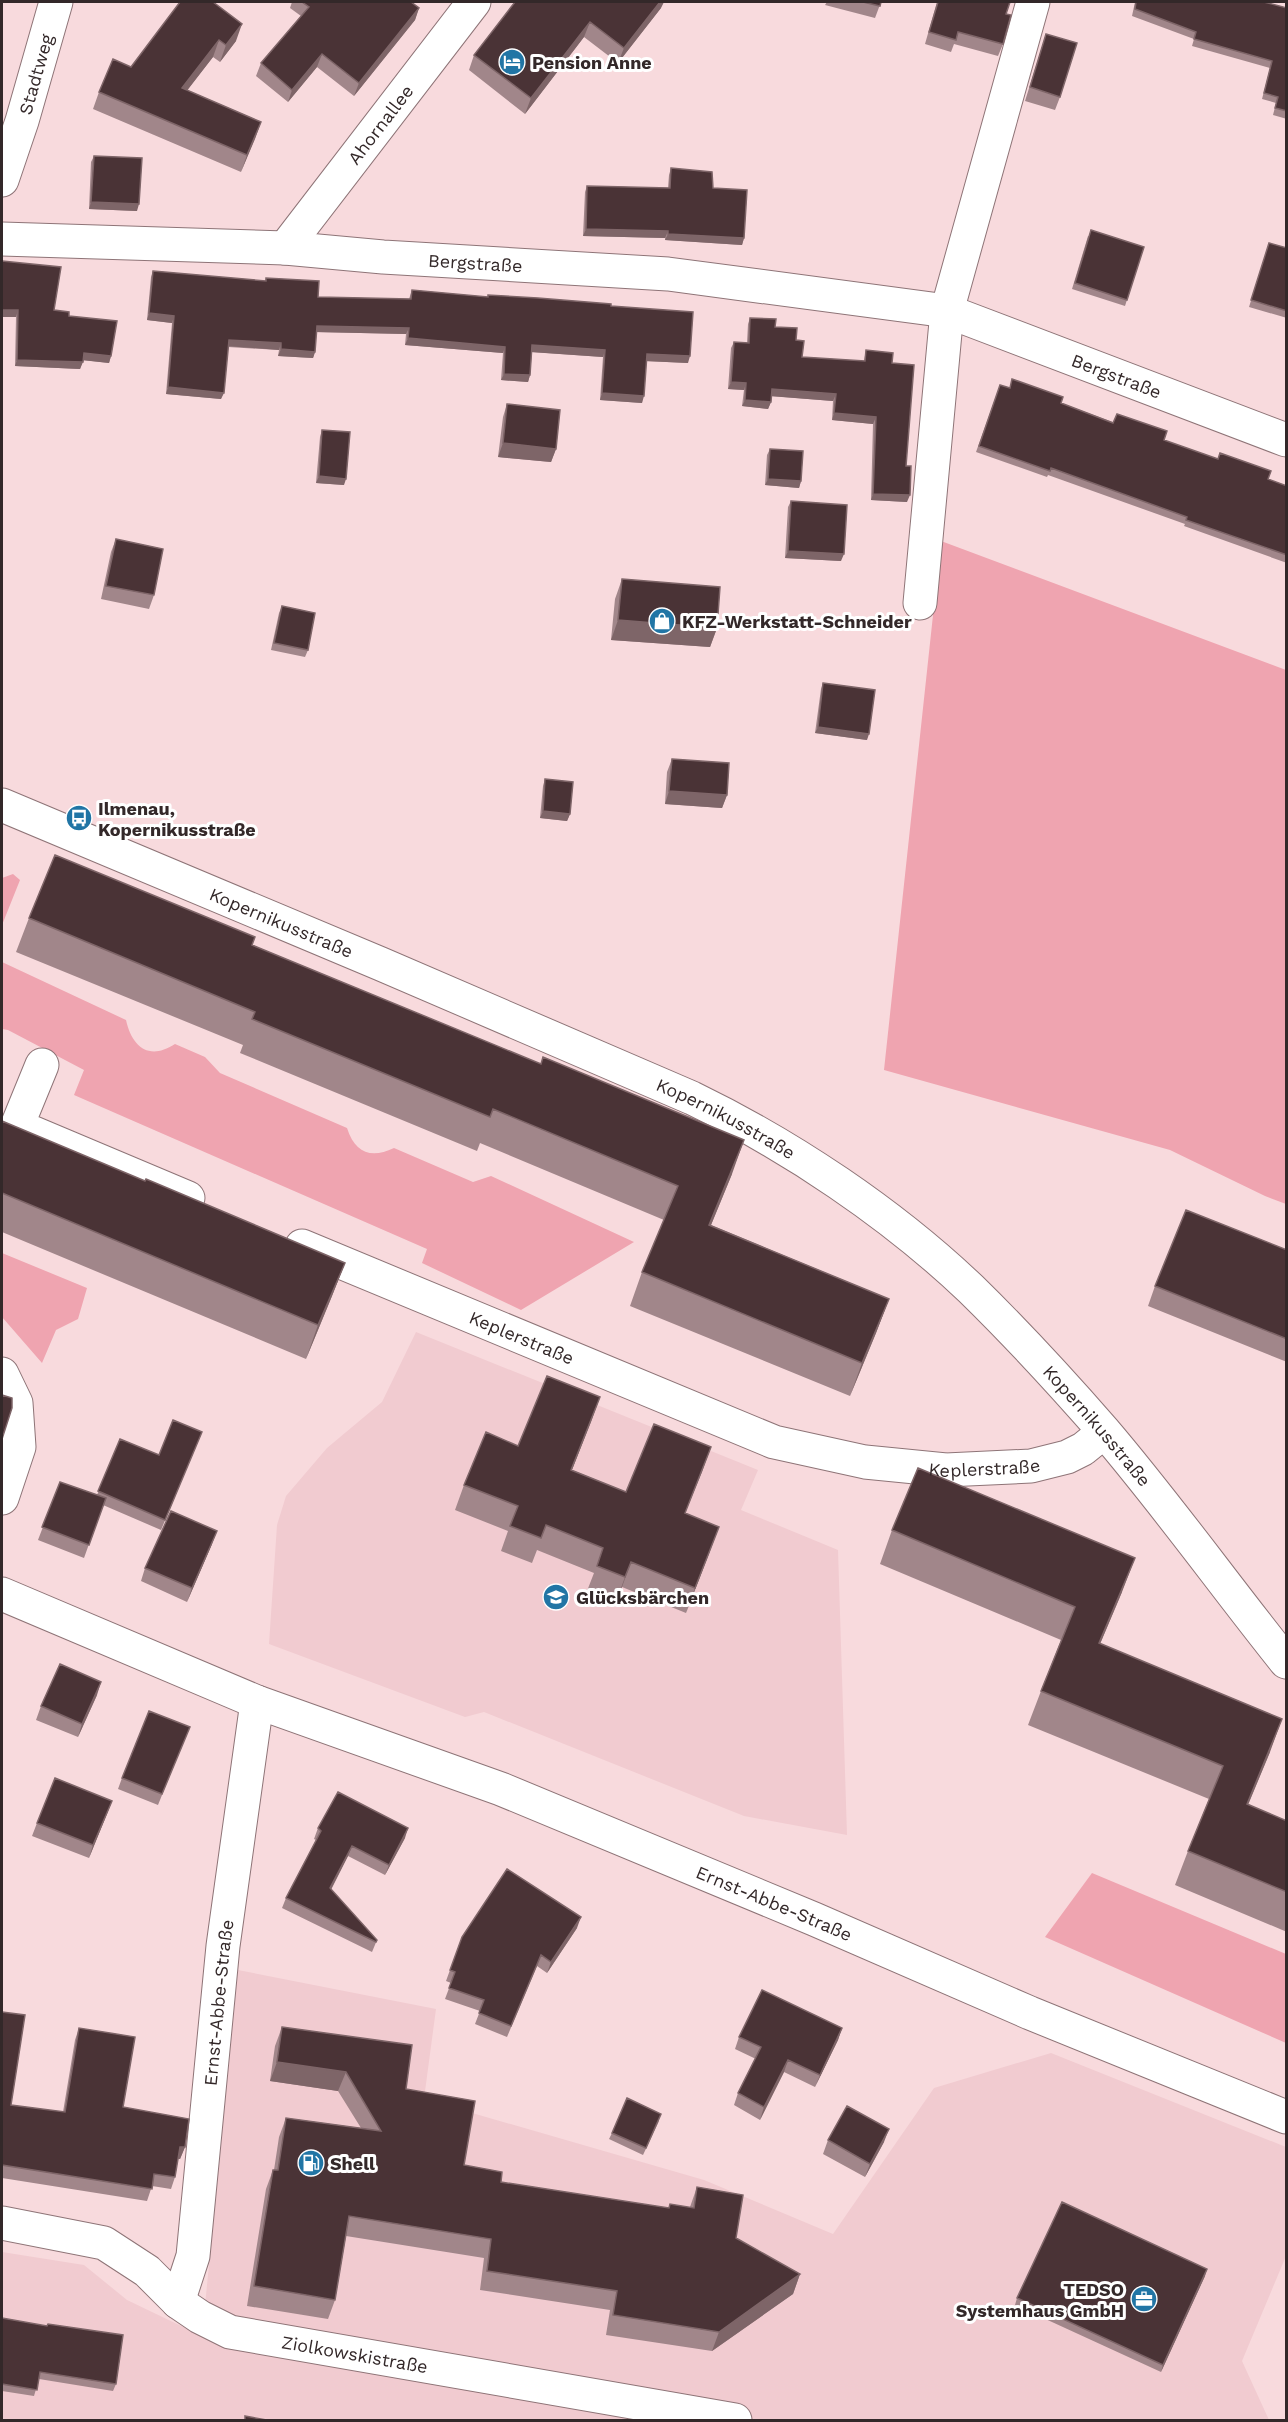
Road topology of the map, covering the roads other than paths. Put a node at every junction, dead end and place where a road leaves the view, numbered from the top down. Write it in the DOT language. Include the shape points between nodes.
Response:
graph roads {
  1 [pos="56,2"];
  2 [pos="474,2"];
  3 [pos="1033,2"];
  4 [pos="2,180"];
  5 [pos="2,239"];
  6 [pos="285,248"];
  7 [pos="947,311"];
  8 [pos="1287,440"];
  9 [pos="920,603"];
  10 [pos="2,806"];
  11 [pos="42,1065"];
  12 [pos="213,1209"];
  13 [pos="278,1236"];
  14 [pos="2,1374"];
  15 [pos="1104,1432"];
  16 [pos="2,1498"];
  17 [pos="2,1594"];
  18 [pos="1287,1662"];
  19 [pos="257,1702"];
  20 [pos="1287,2117"];
  21 [pos="2,2223"];
  22 [pos="178,2302"];
  23 [pos="735,2421"];
  1 -- 4 [label="street, Stadtweg"];
  2 -- 6 [label="street, Ahornallee"];
  3 -- 7 [label="street"];
  5 -- 6 [label="street, Bergstraße"];
  6 -- 7 [label="street, Bergstraße" via="668,274"];
  7 -- 8 [label="street, Bergstraße"];
  7 -- 9 [label="street"];
  10 -- 15 [label="street, Kopernikusstraße" via="381,964 740,1121 849,1191 906,1234 1009,1327"];
  11 -- 12 [label="street" via="17,1126"];
  13 -- 15 [label="street, Keplerstraße" via="774,1442 865,1462 946,1470 1031,1466 1067,1457"];
  14 -- 16 [label="street" via="16,1403 19,1447"];
  15 -- 18 [label="street, Kopernikusstraße"];
  17 -- 19 [label="street, Ernst-Abbe-Straße"];
  19 -- 20 [label="street, Ernst-Abbe-Straße" via="501,1790"];
  19 -- 22 [label="street, Ernst-Abbe-Straße" via="223,1946 193,2256"];
  21 -- 22 [label="street, Ziolkowskistraße" via="104,2243 147,2271"];
  22 -- 23 [label="street, Ziolkowskistraße" via="230,2332"];
}
